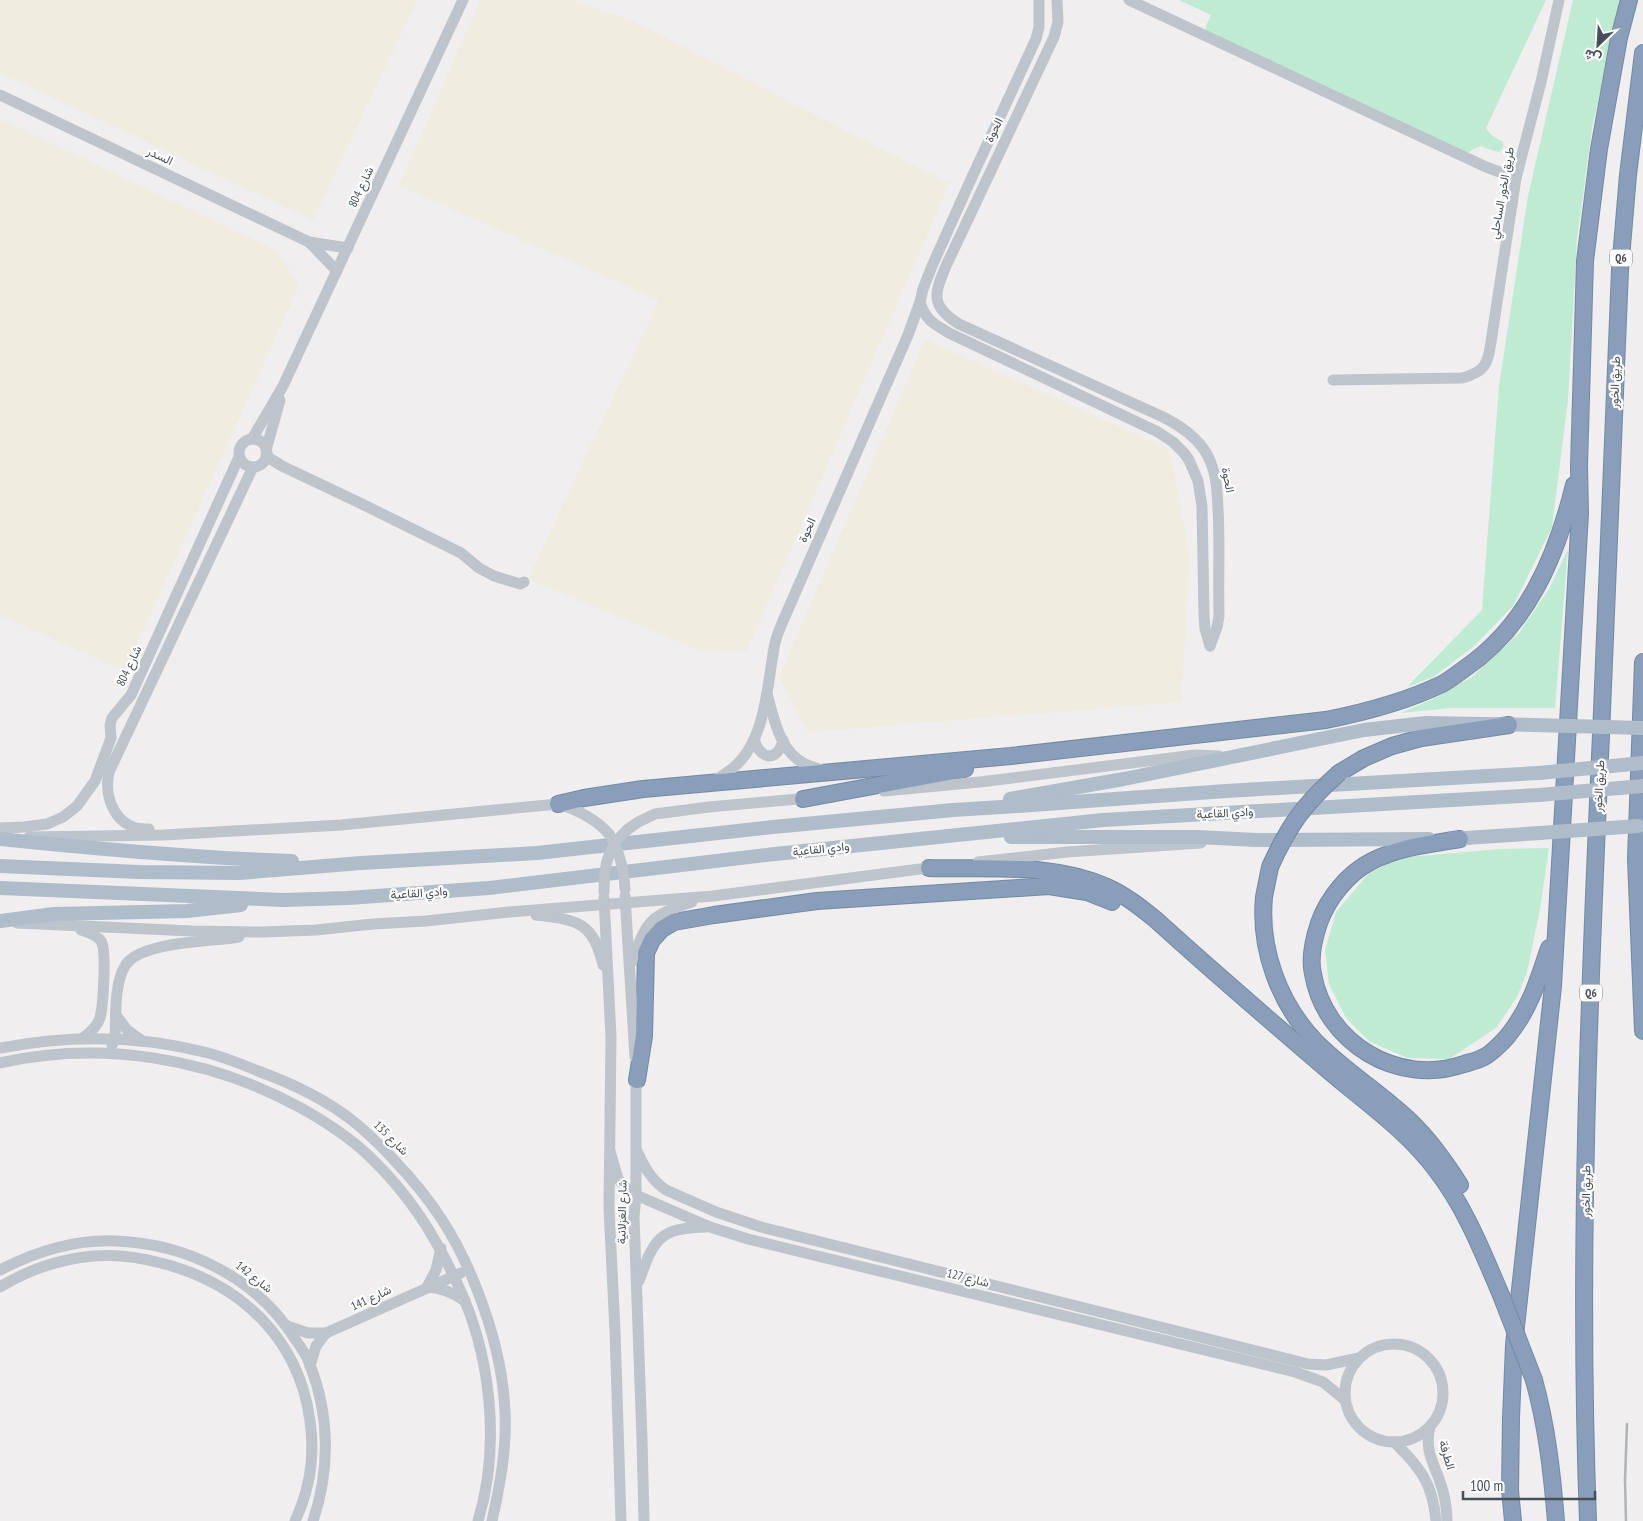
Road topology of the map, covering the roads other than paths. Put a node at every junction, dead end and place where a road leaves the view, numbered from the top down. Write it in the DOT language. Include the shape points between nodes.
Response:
graph roads {
  1 [pos="463,0"];
  2 [pos="1039,0"];
  3 [pos="1058,0"];
  4 [pos="1129,0"];
  5 [pos="1559,0"];
  6 [pos="1629,0"];
  7 [pos="1643,53"];
  8 [pos="0,95"];
  9 [pos="1516,178"];
  10 [pos="309,242"];
  11 [pos="348,248"];
  12 [pos="337,271"];
  13 [pos="937,296"];
  14 [pos="920,302"];
  15 [pos="1333,380"];
  16 [pos="284,386"];
  17 [pos="252,439"];
  18 [pos="239,457"];
  19 [pos="261,459"];
  20 [pos="1579,466"];
  21 [pos="524,582"];
  22 [pos="1204,616"];
  23 [pos="1219,616"];
  24 [pos="1643,662"];
  25 [pos="766,690"];
  26 [pos="1509,724"];
  27 [pos="1643,728"];
  28 [pos="754,740"];
  29 [pos="783,740"];
  30 [pos="1010,756"];
  31 [pos="1230,756"];
  32 [pos="1643,763"];
  33 [pos="826,771"];
  34 [pos="710,783"];
  35 [pos="1643,786"];
  36 [pos="803,799"];
  37 [pos="558,804"];
  38 [pos="953,810"];
  39 [pos="1643,826"];
  40 [pos="0,828"];
  41 [pos="190,834"];
  42 [pos="957,836"];
  43 [pos="0,838"];
  44 [pos="612,839"];
  45 [pos="1460,839"];
  46 [pos="1256,840"];
  47 [pos="360,862"];
  48 [pos="0,866"];
  49 [pos="929,868"];
  50 [pos="0,888"];
  51 [pos="713,896"];
  52 [pos="282,900"];
  53 [pos="625,903"];
  54 [pos="604,905"];
  55 [pos="509,912"];
  56 [pos="0,921"];
  57 [pos="1557,925"];
  58 [pos="67,926"];
  59 [pos="262,932"];
  60 [pos="1198,957"];
  61 [pos="630,966"];
  62 [pos="610,991"];
  63 [pos="116,1015"];
  64 [pos="1643,1031"];
  65 [pos="83,1038"];
  66 [pos="115,1038"];
  67 [pos="142,1041"];
  68 [pos="0,1048"];
  69 [pos="105,1053"];
  70 [pos="0,1063"];
  71 [pos="637,1080"];
  72 [pos="636,1149"];
  73 [pos="610,1151"];
  74 [pos="636,1195"];
  75 [pos="716,1212"];
  76 [pos="710,1227"];
  77 [pos="441,1248"];
  78 [pos="1488,1265"];
  79 [pos="469,1269"];
  80 [pos="0,1270"];
  81 [pos="454,1276"];
  82 [pos="0,1286"];
  83 [pos="427,1287"];
  84 [pos="636,1287"];
  85 [pos="466,1302"];
  86 [pos="287,1326"];
  87 [pos="326,1333"];
  88 [pos="1359,1358"];
  89 [pos="310,1366"];
  90 [pos="1345,1400"];
  91 [pos="1430,1426"];
  92 [pos="1394,1442"];
  93 [pos="295,1521"];
  94 [pos="313,1521"];
  95 [pos="478,1521"];
  96 [pos="492,1521"];
  97 [pos="621,1521"];
  98 [pos="644,1521"];
  99 [pos="1436,1521"];
  100 [pos="1447,1521"];
  101 [pos="1513,1521"];
  102 [pos="1556,1521"];
  103 [pos="1588,1521"];
  1 -- 11 [label="street, شارع 804"];
  2 -- 14 [label="street, الحوة" via="1036,39 932,266"];
  3 -- 13 [label="street, الحوة" via="1054,36 946,266"];
  4 -- 9 [label="street" via="1486,167"];
  5 -- 9 [label="street, طريق الخور الساحلي" via="1542,82"];
  6 -- 20 [label="highway" via="1599,149 1585,261"];
  7 -- 103 [label="highway, طريق الخور / Q6" via="1620,270 1592,927 1583,1304"];
  8 -- 10 [label="street, السدر"];
  9 -- 15 [label="street, طريق الخور الساحلي" via="1489,354 1481,371 1462,378"];
  10 -- 11 [label="street"];
  10 -- 12 [label="street"];
  11 -- 12 [label="street, شارع 804"];
  12 -- 16 [label="street, شارع 804"];
  13 -- 14 [label="street"];
  13 -- 23 [label="street, الحوة" via="941,311 959,324 1163,417 1189,432 1198,442 1211,462 1217,481"];
  14 -- 22 [label="street, الحوة" via="928,319 949,333 1158,432 1184,453 1201,494"];
  14 -- 25 [label="street, الحوة" via="782,621"];
  16 -- 17 [label="street, شارع 804"];
  16 -- 19 [label="street, شارع 804"];
  17 -- 18 [label="street" via="241,445"];
  17 -- 19 [label="street" via="264,444"];
  18 -- 19 [label="street" via="245,464"];
  18 -- 40 [label="street, شارع 804" via="131,695 112,718 111,738 95,781 63,817 47,824"];
  19 -- 21 [label="street" via="282,466 461,553 494,576 520,584"];
  19 -- 41 [label="street, شارع 804" via="106,783 114,811 130,825 139,829 176,829"];
  20 -- 30 [label="highway" via="1565,522 1538,586 1513,625 1481,657 1443,683 1406,700 1326,720"];
  20 -- 57 [label="highway" via="1580,513"];
  22 -- 23 [label="street"];
  22 -- 23 [label="street, الحوة" via="1210,646"];
  24 -- 64 [label="highway" via="1636,859"];
  25 -- 28 [label="street, الحوة"];
  25 -- 29 [label="street, الحوة"];
  26 -- 27 [label="main road, bridge"];
  26 -- 31 [label="main road" via="1394,725"];
  26 -- 78 [label="highway, bridge" via="1421,738 1392,746 1339,773 1317,793 1282,840 1270,867 1264,898 1264,929 1270,960 1280,990 1295,1017 1315,1041 1411,1122 1431,1143 1463,1190 1475,1216"];
  28 -- 29 [label="street" via="761,752 768,756 780,751"];
  28 -- 34 [label="street, الحوة" via="734,768"];
  29 -- 33 [label="street, الحوة" via="789,751 804,763"];
  30 -- 33 [label="highway"];
  30 -- 36 [label="highway" via="986,765"];
  31 -- 36 [label="street" via="1195,756"];
  31 -- 38 [label="main road"];
  32 -- 38 [label="main road, وادي القاعية, bridge" via="1539,773"];
  33 -- 34 [label="highway"];
  34 -- 37 [label="highway" via="643,789"];
  35 -- 42 [label="main road, وادي القاعية, bridge" via="1103,820"];
  36 -- 44 [label="street, bridge" via="655,814"];
  37 -- 41 [label="street" via="341,825"];
  37 -- 44 [label="street" via="584,814"];
  38 -- 47 [label="main road, وادي القاعية" via="538,852"];
  39 -- 45 [label="main road, bridge"];
  41 -- 43 [label="street"];
  42 -- 46 [label="main road"];
  42 -- 52 [label="main road, وادي القاعية" via="489,888"];
  43 -- 47 [label="main road" via="71,847 242,859"];
  44 -- 53 [label="street, bridge" via="622,861"];
  44 -- 54 [label="street, bridge"];
  45 -- 46 [label="main road"];
  45 -- 57 [label="highway" via="1403,849 1371,861 1344,881 1324,908 1313,940 1312,974 1324,1009 1346,1038 1376,1060 1412,1070 1449,1070 1484,1058 1509,1035 1528,1007"];
  46 -- 49 [label="street" via="1067,852"];
  47 -- 48 [label="main road, وادي القاعية" via="239,873"];
  49 -- 51 [label="street"];
  49 -- 60 [label="highway" via="1053,872 1081,878 1132,902"];
  50 -- 52 [label="main road, وادي القاعية"];
  51 -- 53 [label="street"];
  51 -- 61 [label="street" via="659,915 643,932"];
  52 -- 56 [label="main road" via="187,911 54,914"];
  53 -- 54 [label="street"];
  53 -- 61 [label="street, شارع الغزلانية"];
  54 -- 55 [label="street"];
  54 -- 62 [label="street, شارع الغزلانية"];
  55 -- 59 [label="street"];
  55 -- 62 [label="street" via="558,918 583,926 593,937 601,955"];
  56 -- 58 [label="street"];
  57 -- 101 [label="highway" via="1514,1345 1510,1490"];
  58 -- 59 [label="street"];
  58 -- 65 [label="street" via="98,938 105,956 100,1018"];
  59 -- 63 [label="street" via="160,947 136,956 124,967"];
  60 -- 71 [label="highway" via="1133,912 1087,892 1050,886 817,901 674,922 656,935 646,953 644,1036"];
  60 -- 78 [label="highway" via="1421,1150 1454,1195"];
  61 -- 71 [label="street, شارع الغزلانية"];
  62 -- 73 [label="street, شارع الغزلانية"];
  63 -- 66 [label="street"];
  63 -- 67 [label="street" via="127,1030"];
  65 -- 66 [label="street, شارع 135"];
  65 -- 68 [label="street, شارع 135"];
  66 -- 67 [label="street, شارع 135"];
  66 -- 69 [label="street"];
  67 -- 79 [label="street, شارع 135" via="206,1052 239,1063 300,1088 342,1113 376,1141 420,1188 450,1230"];
  69 -- 70 [label="street"];
  69 -- 77 [label="street" via="198,1066 247,1082 306,1111 340,1132 374,1160 413,1206"];
  71 -- 72 [label="street, شارع الغزلانية"];
  72 -- 74 [label="street, شارع الغزلانية"];
  72 -- 75 [label="street, شارع 127" via="646,1171 659,1184"];
  73 -- 74 [label="street, شارع 127" via="618,1179"];
  73 -- 97 [label="street, شارع الغزلانية" via="609,1208"];
  74 -- 76 [label="street, شارع 127"];
  74 -- 84 [label="street, شارع الغزلانية"];
  75 -- 76 [label="street"];
  75 -- 88 [label="street, شارع 127" via="807,1240 1293,1361 1326,1365"];
  76 -- 84 [label="street" via="681,1229 661,1237 648,1255"];
  76 -- 90 [label="street, شارع 127" via="1295,1372 1323,1382"];
  77 -- 81 [label="street"];
  77 -- 83 [label="street" via="436,1270"];
  78 -- 102 [label="highway, bridge" via="1534,1380 1550,1451"];
  79 -- 81 [label="street, شارع 141"];
  79 -- 96 [label="street, شارع 135" via="490,1327 500,1369 505,1412 501,1479"];
  80 -- 86 [label="street, شارع 142" via="37,1254 91,1242 150,1245 180,1252 227,1272 253,1291"];
  81 -- 83 [label="street, شارع 141"];
  81 -- 85 [label="street"];
  82 -- 93 [label="street, شارع 142" via="64,1261 115,1255 176,1266 220,1285 250,1307 289,1357 308,1408 312,1459 306,1493"];
  83 -- 85 [label="street" via="448,1291"];
  83 -- 87 [label="street, شارع 141"];
  84 -- 98 [label="street, شارع الغزلانية"];
  85 -- 95 [label="street" via="484,1364 489,1400 487,1477"];
  86 -- 87 [label="street"];
  86 -- 89 [label="street, شارع 142"];
  87 -- 89 [label="street" via="316,1346"];
  88 -- 90 [label="street" via="1347,1377"];
  88 -- 91 [label="street" via="1373,1348 1391,1344 1408,1346 1424,1354 1436,1368 1442,1384 1442,1402"];
  89 -- 94 [label="street, شارع 142" via="321,1407 326,1461"];
  90 -- 92 [label="street" via="1354,1421 1365,1432"];
  91 -- 92 [label="street" via="1410,1439"];
  91 -- 100 [label="street, الطرفة" via="1428,1448 1440,1480"];
  92 -- 99 [label="street" via="1411,1458 1425,1479 1433,1497"];
}
